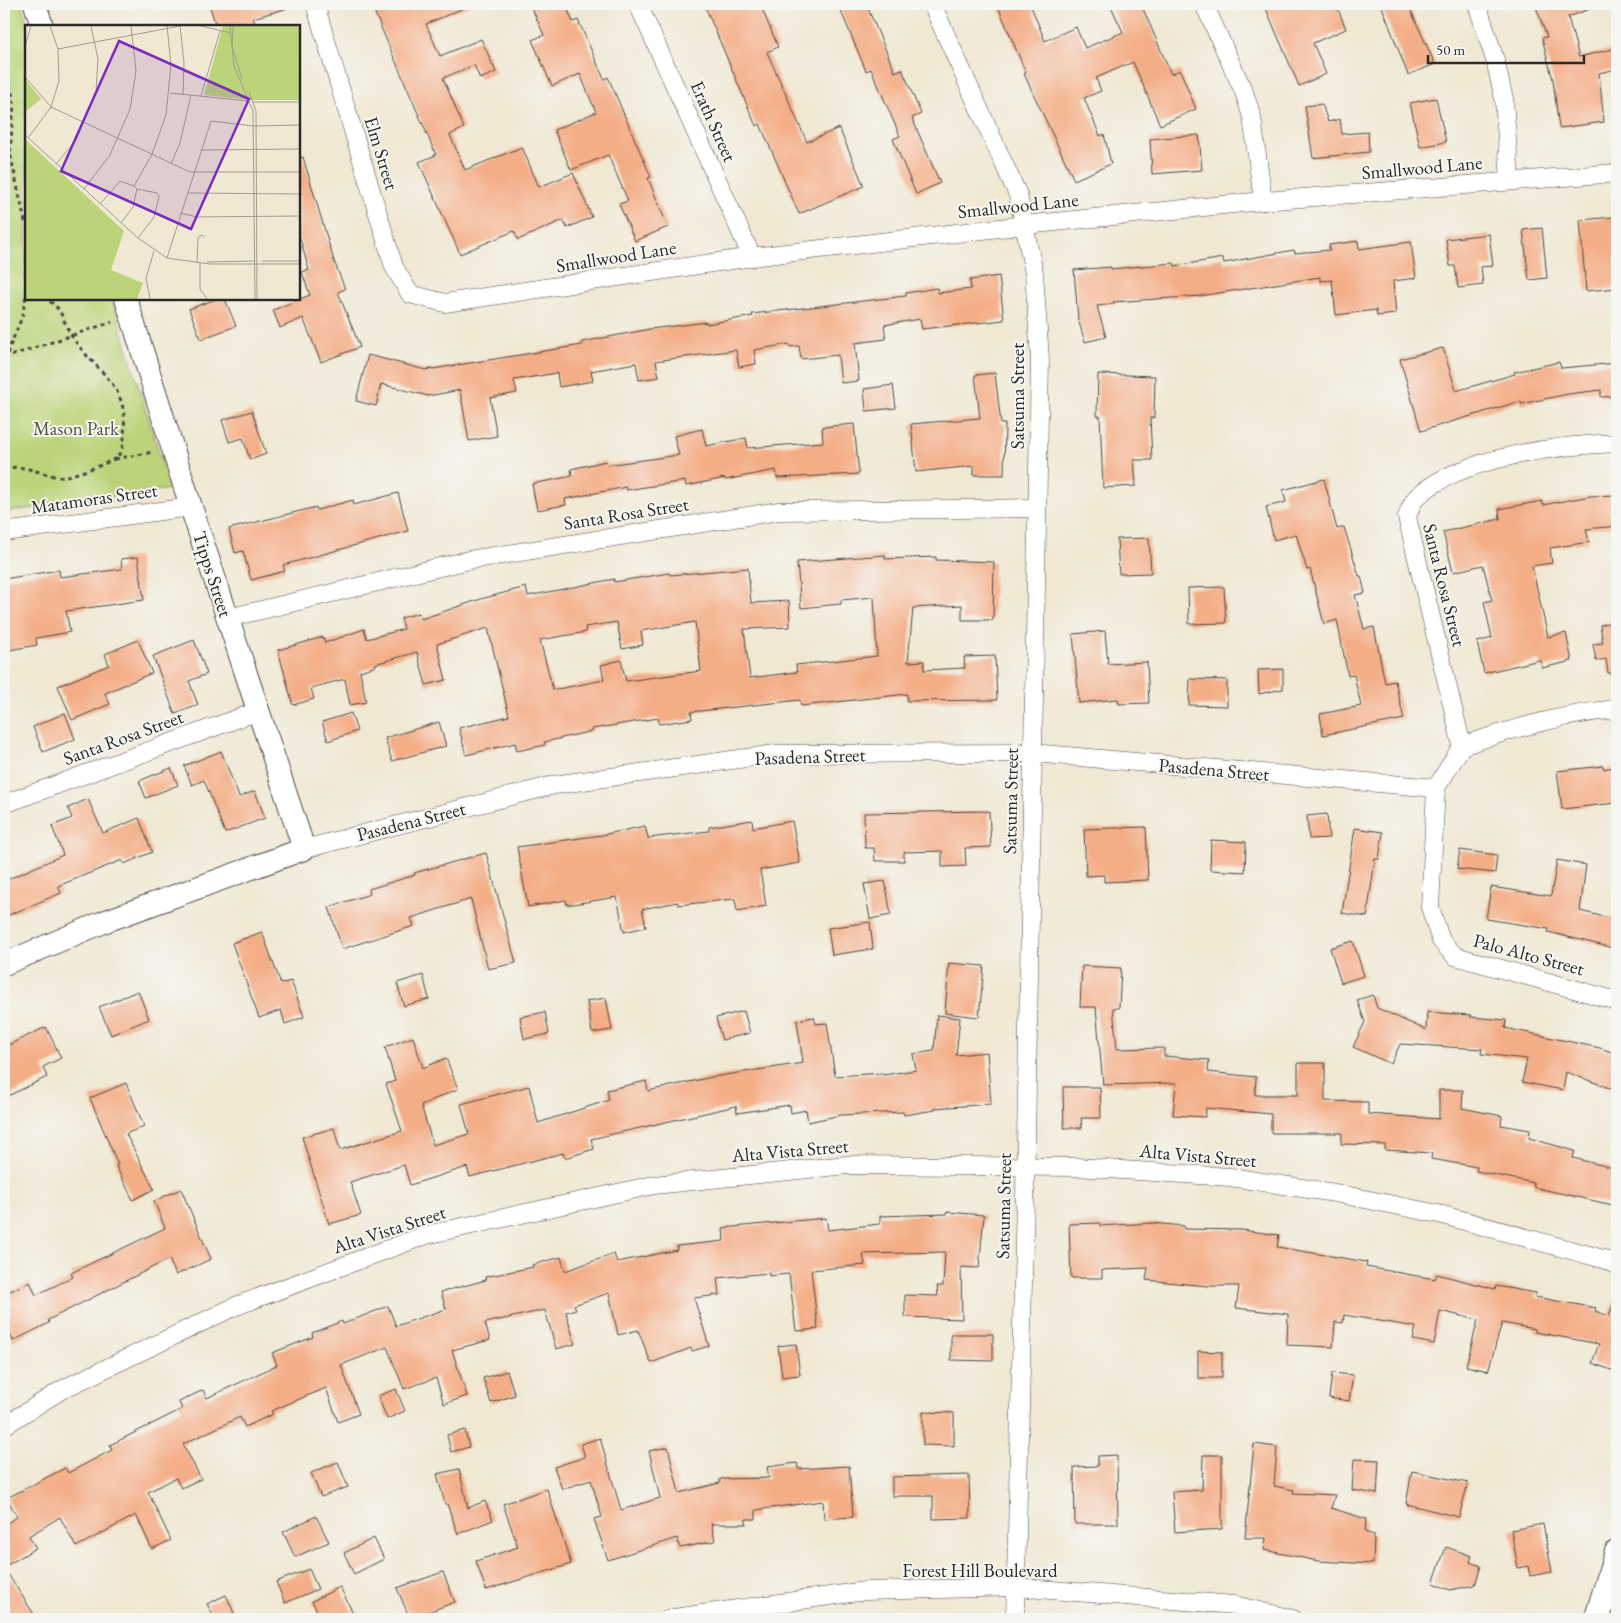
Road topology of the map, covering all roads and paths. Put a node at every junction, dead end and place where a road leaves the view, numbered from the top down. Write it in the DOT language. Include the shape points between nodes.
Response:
graph roads {
  1 [pos="35,4"];
  2 [pos="315,4"];
  3 [pos="638,4"];
  4 [pos="932,4"];
  5 [pos="1204,4"];
  6 [pos="1477,4"];
  7 [pos="42,25"];
  8 [pos="4,61"];
  9 [pos="1617,173"];
  10 [pos="1510,181"];
  11 [pos="1263,201"];
  12 [pos="25,221"];
  13 [pos="1025,225"];
  14 [pos="752,256"];
  15 [pos="428,299"];
  16 [pos="25,300"];
  17 [pos="48,300"];
  18 [pos="129,308"];
  19 [pos="71,335"];
  20 [pos="4,359"];
  21 [pos="1617,443"];
  22 [pos="175,455"];
  23 [pos="115,459"];
  24 [pos="4,470"];
  25 [pos="191,507"];
  26 [pos="1037,508"];
  27 [pos="4,532"];
  28 [pos="228,618"];
  29 [pos="258,710"];
  30 [pos="1617,710"];
  31 [pos="1462,746"];
  32 [pos="1032,753"];
  33 [pos="1436,788"];
  34 [pos="4,804"];
  35 [pos="304,849"];
  36 [pos="4,964"];
  37 [pos="1617,1001"];
  38 [pos="1026,1167"];
  39 [pos="1617,1265"];
  40 [pos="4,1426"];
  41 [pos="1617,1554"];
  42 [pos="1015,1587"];
  43 [pos="667,1619"];
  44 [pos="1015,1619"];
  45 [pos="1293,1619"];
  46 [pos="1597,1619"];
  1 -- 7 [label="street"];
  2 -- 15 [label="street, Elm Street" via="394,266 410,294"];
  3 -- 14 [label="street, Erath Street"];
  4 -- 13 [label="street, Satsuma Street" via="1018,195"];
  5 -- 11 [label="street" via="1252,117"];
  6 -- 10 [label="street" via="1504,99"];
  8 -- 12 [label="path" via="14,102 10,153"];
  9 -- 10 [label="street, Smallwood Lane"];
  10 -- 11 [label="street, Smallwood Lane"];
  11 -- 13 [label="street, Smallwood Lane"];
  13 -- 14 [label="street, Smallwood Lane"];
  13 -- 26 [label="street, Satsuma Street" via="1034,274 1040,359"];
  14 -- 15 [label="street, Smallwood Lane" via="445,303"];
  16 -- 20 [label="path" via="22,318"];
  17 -- 19 [label="path" via="57,305"];
  18 -- 19 [label="path"];
  18 -- 22 [label="street, Tipps Street"];
  19 -- 20 [label="path"];
  19 -- 23 [label="path" via="114,384 126,415 124,447"];
  21 -- 31 [label="street, Santa Rosa Street" via="1581,444 1495,459 1436,481 1415,498 1407,517"];
  22 -- 23 [label="path" via="153,452"];
  22 -- 25 [label="street, Tipps Street"];
  23 -- 24 [label="path" via="62,477 15,466"];
  25 -- 27 [label="street, Matamoras Street"];
  25 -- 28 [label="street, Tipps Street"];
  26 -- 28 [label="street, Santa Rosa Street" via="779,511 469,560"];
  26 -- 32 [label="street, Satsuma Street"];
  28 -- 29 [label="street, Tipps Street"];
  29 -- 34 [label="street, Santa Rosa Street"];
  29 -- 35 [label="street, Tipps Street"];
  30 -- 31 [label="street" via="1568,715 1517,727"];
  31 -- 33 [label="street"];
  32 -- 33 [label="street, Pasadena Street"];
  32 -- 35 [label="street, Pasadena Street" via="775,754 554,785"];
  32 -- 38 [label="street, Satsuma Street"];
  33 -- 37 [label="street, Palo Alto Street" via="1430,907 1441,942 1455,956"];
  35 -- 36 [label="street, Pasadena Street" via="106,922"];
  38 -- 39 [label="street, Alta Vista Street" via="1230,1177 1335,1193 1443,1215"];
  38 -- 40 [label="street, Alta Vista Street" via="847,1165 654,1184 426,1235 236,1306 63,1389"];
  38 -- 42 [label="street, Satsuma Street"];
  41 -- 46 [label="main road"];
  42 -- 43 [label="street, Forest Hill Boulevard" via="865,1591"];
  42 -- 44 [label="street, Satsuma Street"];
  42 -- 45 [label="street, Forest Hill Boulevard" via="1234,1605"];
}
